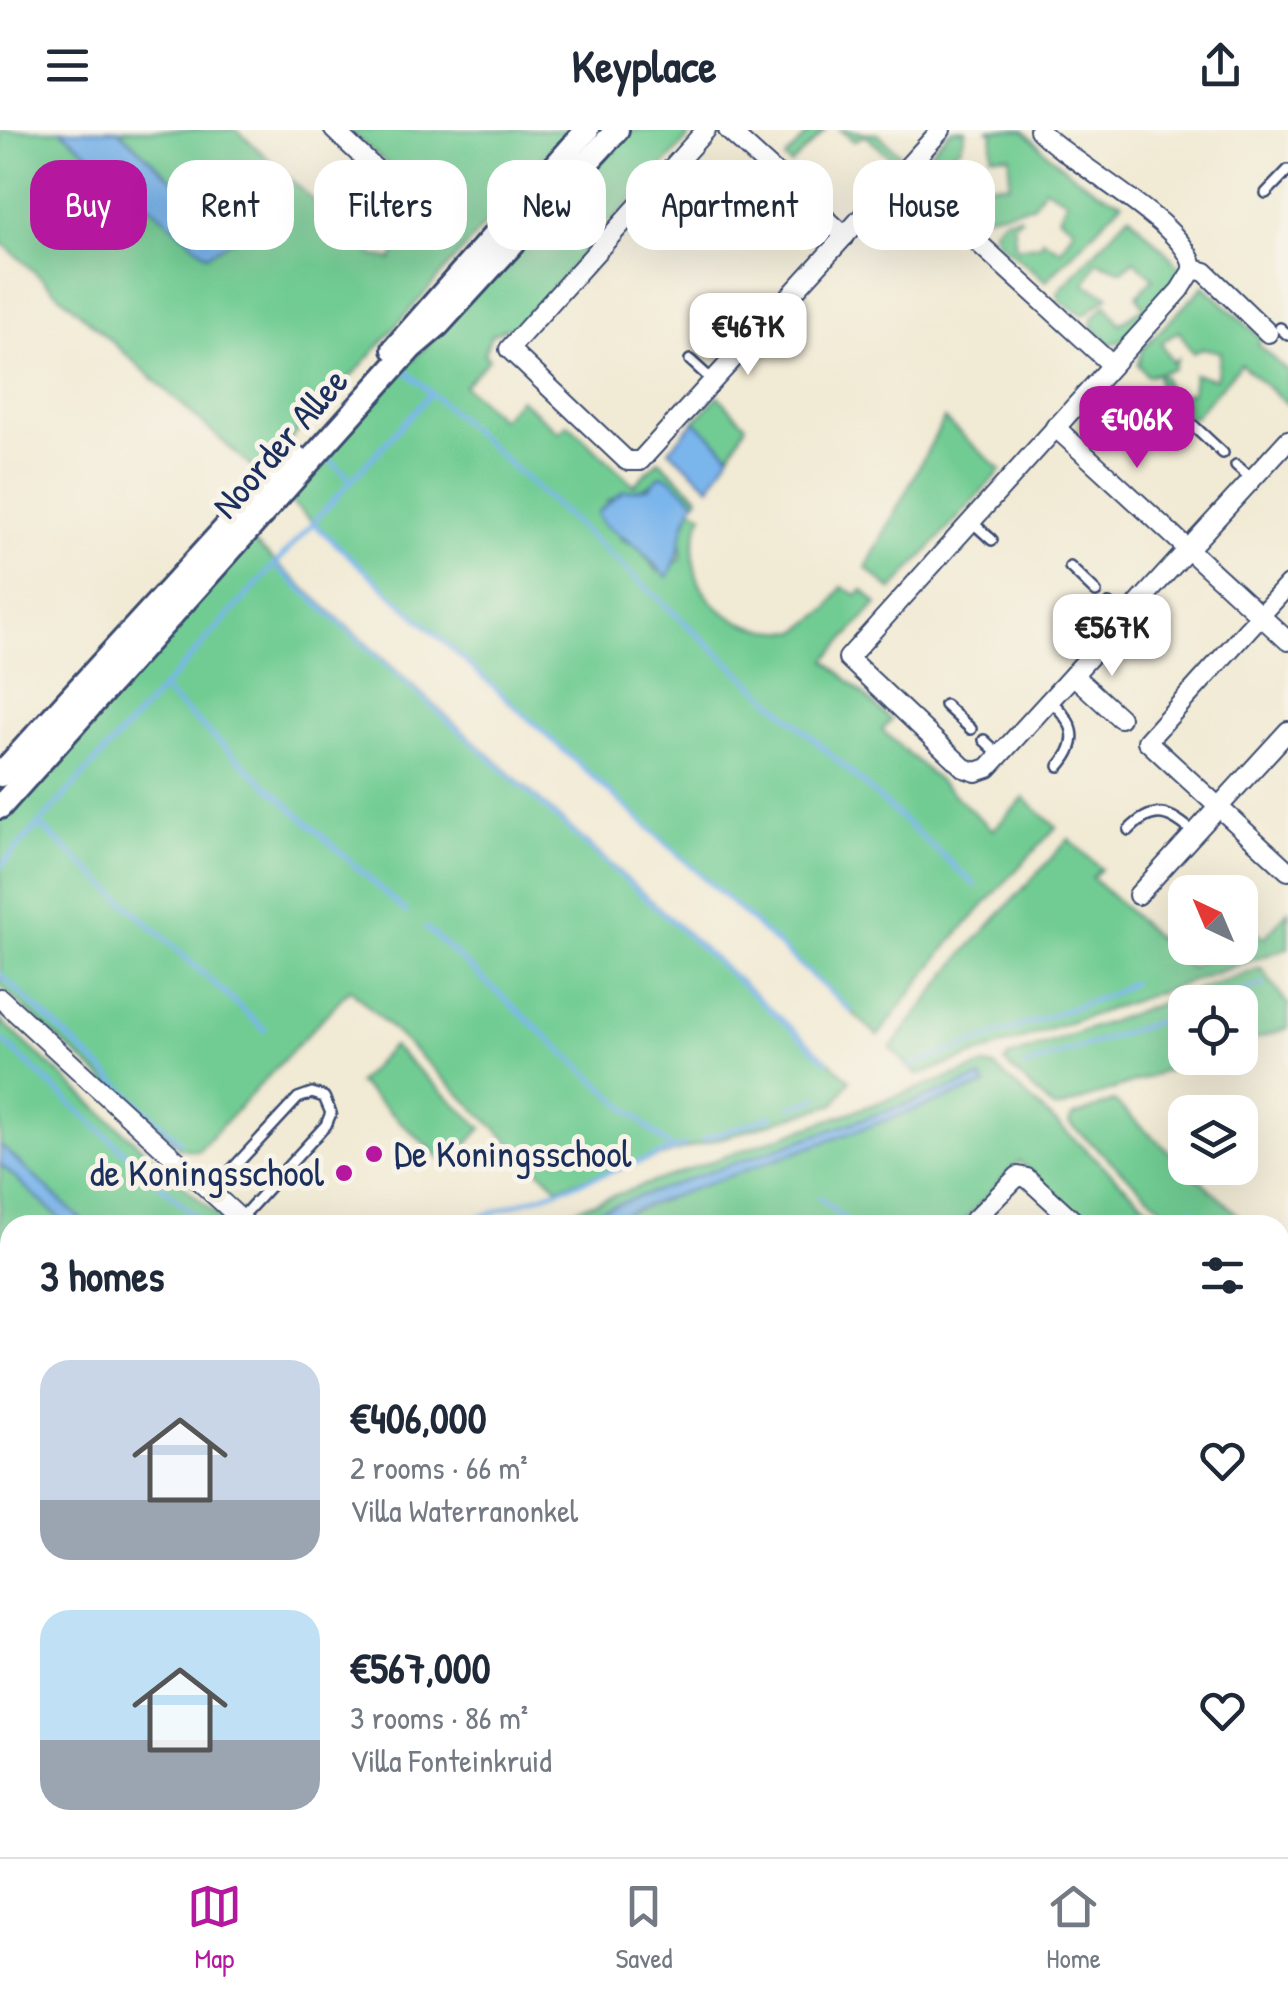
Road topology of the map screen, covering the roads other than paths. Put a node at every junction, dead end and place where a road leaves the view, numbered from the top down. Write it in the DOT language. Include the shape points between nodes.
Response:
graph roads {
  1 [pos="334,130"];
  2 [pos="587,130"];
  3 [pos="617,130"];
  4 [pos="706,130"];
  5 [pos="728,130"];
  6 [pos="941,130"];
  7 [pos="1038,130"];
  8 [pos="366,160"];
  9 [pos="914,160"];
  10 [pos="1288,170"];
  11 [pos="1266,194"];
  12 [pos="853,226"];
  13 [pos="844,236"];
  14 [pos="986,250"];
  15 [pos="1193,269"];
  16 [pos="1279,332"];
  17 [pos="690,360"];
  18 [pos="1112,366"];
  19 [pos="712,381"];
  20 [pos="1194,426"];
  21 [pos="1055,427"];
  22 [pos="1288,440"];
  23 [pos="1223,453"];
  24 [pos="1236,464"];
  25 [pos="1252,479"];
  26 [pos="970,520"];
  27 [pos="992,540"];
  28 [pos="1188,550"];
  29 [pos="1070,567"];
  30 [pos="1288,585"];
  31 [pos="1096,592"];
  32 [pos="1109,604"];
  33 [pos="1260,616"];
  34 [pos="1124,618"];
  35 [pos="1288,641"];
  36 [pos="1072,675"];
  37 [pos="1050,700"];
  38 [pos="945,705"];
  39 [pos="1120,718"];
  40 [pos="971,728"];
  41 [pos="1288,731"];
  42 [pos="984,740"];
  43 [pos="1000,755"];
  44 [pos="1059,766"];
  45 [pos="0,775"];
  46 [pos="0,807"];
  47 [pos="1219,808"];
  48 [pos="1129,830"];
  49 [pos="1194,834"];
  50 [pos="1288,871"];
  51 [pos="1138,895"];
  52 [pos="0,998"];
  53 [pos="211,1192"];
  54 [pos="236,1215"];
  55 [pos="250,1215"];
  56 [pos="979,1215"];
  57 [pos="1067,1215"];
  1 -- 8 [label="street"];
  2 -- 45 [label="street, Noorder Allee" via="292,463"];
  3 -- 46 [label="street, Noorder Allee" via="398,362"];
  4 -- 19 [label="street" via="509,349 634,462"];
  5 -- 13 [label="street"];
  6 -- 9 [label="street"];
  7 -- 15 [label="street" via="1161,222 1186,247"];
  10 -- 11 [label="lane"];
  12 -- 13 [label="street"];
  13 -- 19 [label="street"];
  14 -- 18 [label="street"];
  15 -- 16 [label="street"];
  15 -- 18 [label="street"];
  17 -- 19 [label="lane"];
  18 -- 21 [label="street"];
  20 -- 23 [label="lane"];
  21 -- 26 [label="street"];
  21 -- 28 [label="street"];
  22 -- 25 [label="street"];
  24 -- 25 [label="lane"];
  25 -- 28 [label="street"];
  26 -- 27 [label="lane"];
  26 -- 43 [label="street" via="848,658 964,768 988,768"];
  28 -- 33 [label="street"];
  28 -- 34 [label="street"];
  29 -- 31 [label="lane"];
  30 -- 33 [label="street"];
  32 -- 34 [label="lane"];
  33 -- 35 [label="street"];
  33 -- 47 [label="street" via="1146,740"];
  34 -- 36 [label="street"];
  36 -- 37 [label="street"];
  36 -- 39 [label="street"];
  37 -- 43 [label="street"];
  37 -- 44 [label="lane" via="1074,734"];
  38 -- 40 [label="lane"];
  41 -- 47 [label="street"];
  42 -- 43 [label="lane"];
  47 -- 49 [label="street"];
  47 -- 50 [label="street"];
  48 -- 49 [label="lane" via="1160,812"];
  49 -- 51 [label="street"];
  52 -- 53 [label="street"];
  53 -- 54 [label="street"];
  53 -- 55 [label="lane" via="298,1098 312,1092 324,1097 331,1112 326,1124"];
  56 -- 57 [label="street" via="1018,1176"];
}
